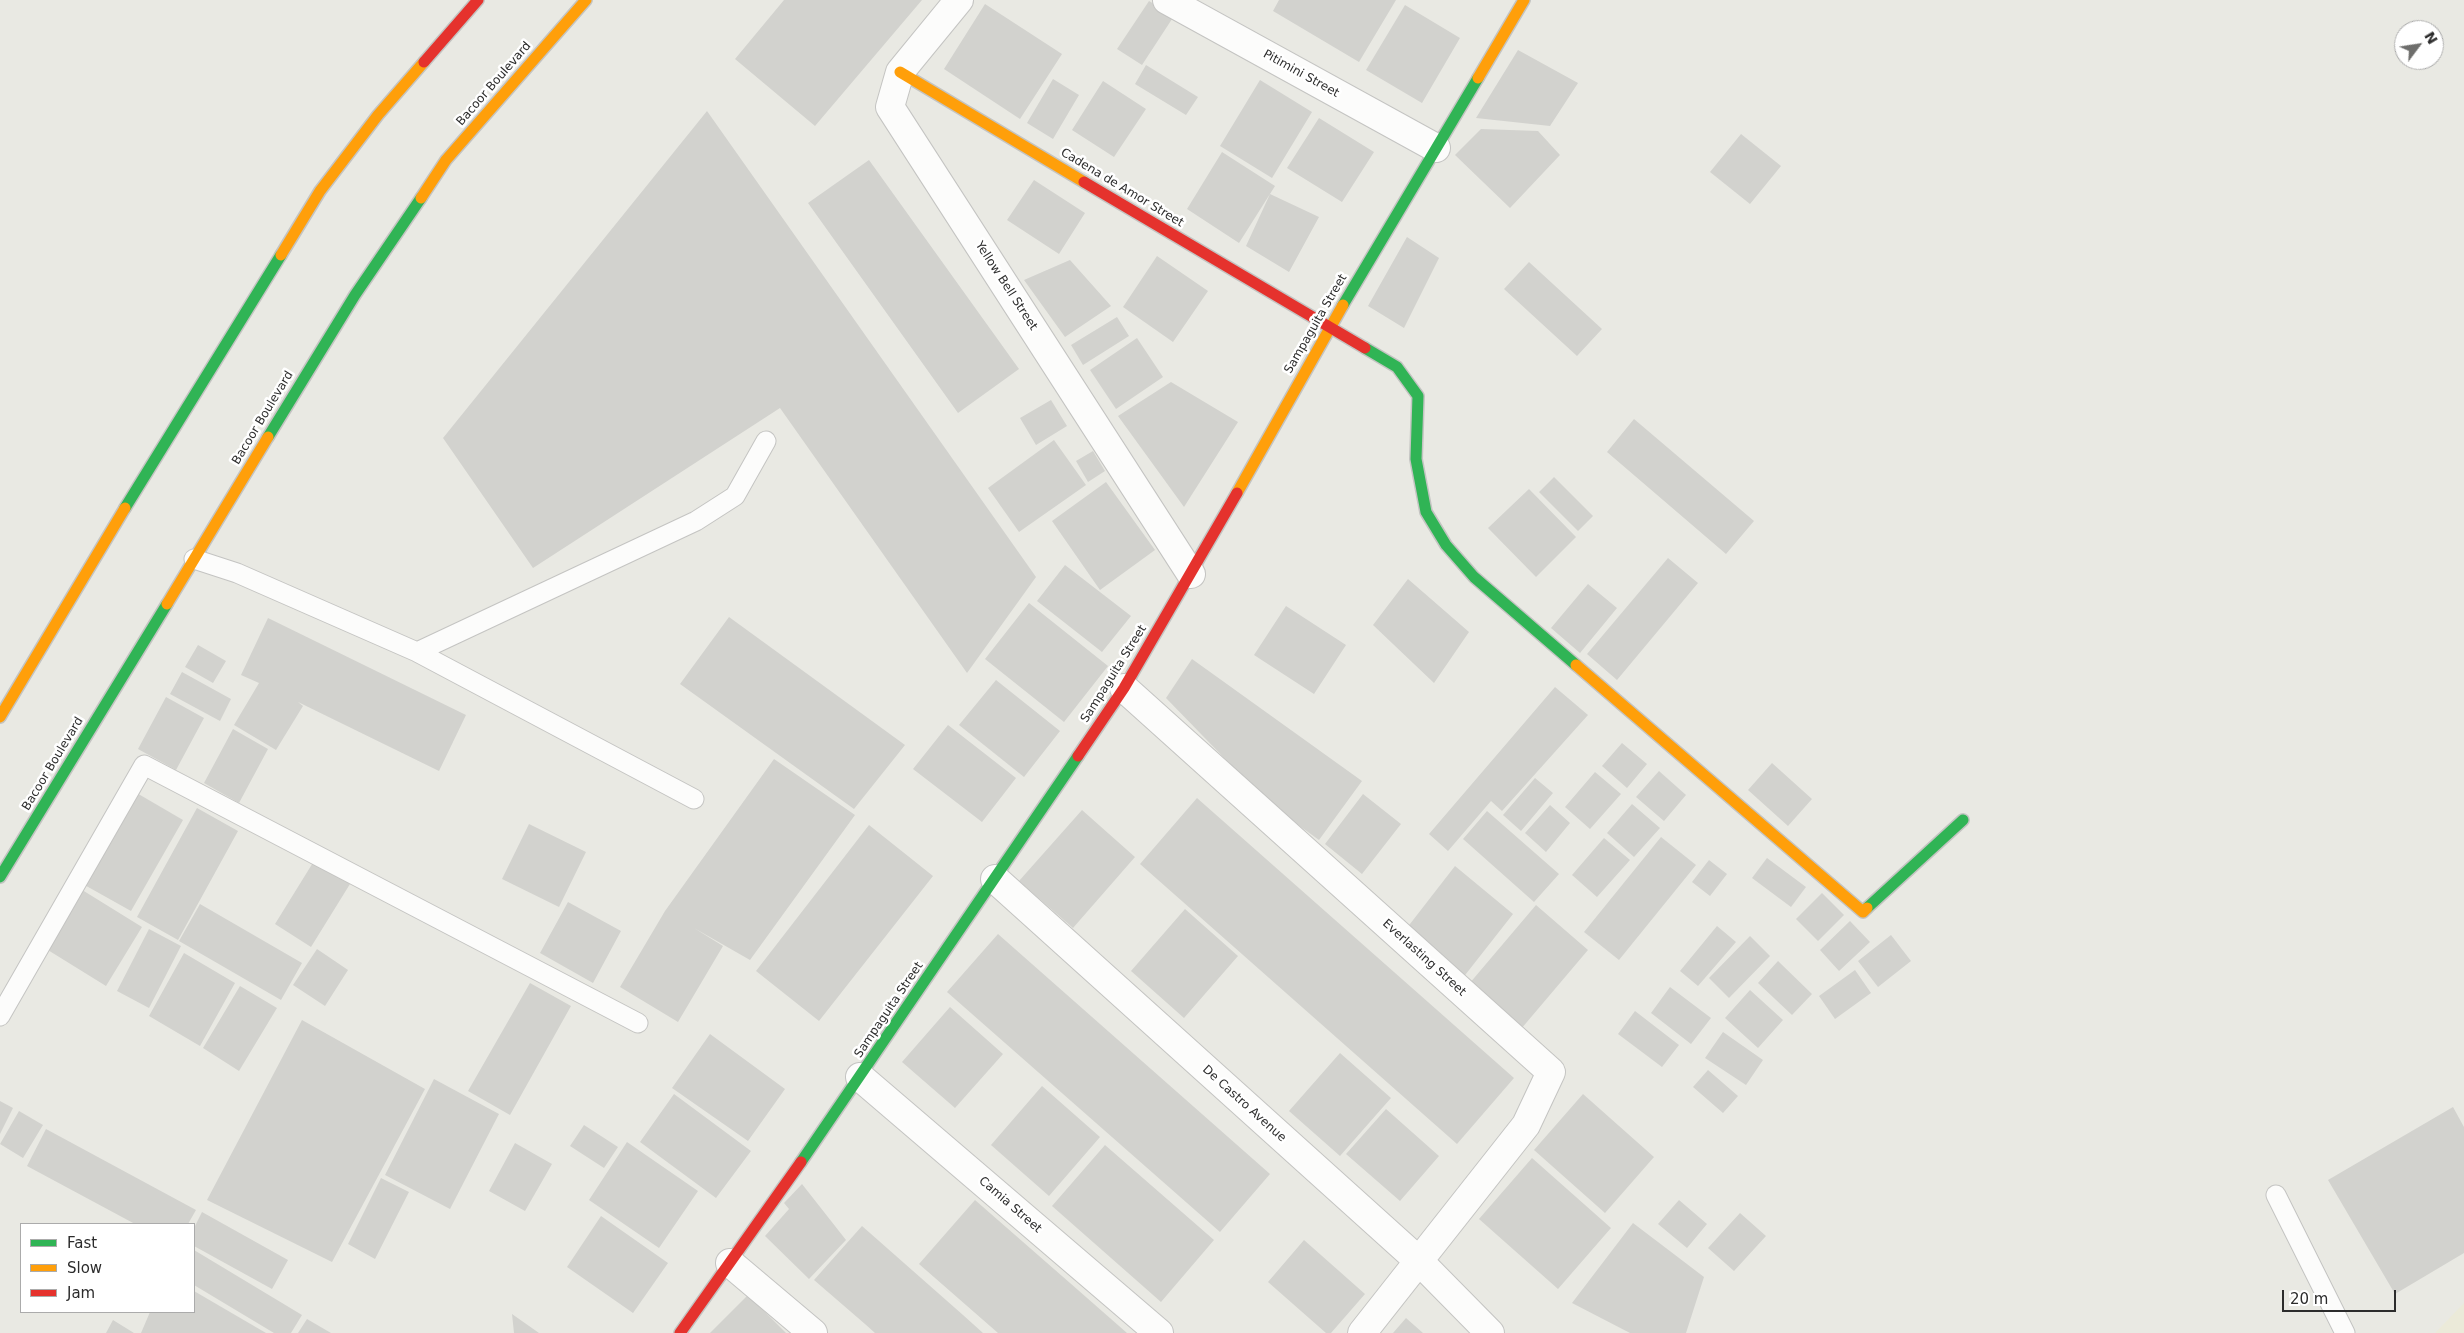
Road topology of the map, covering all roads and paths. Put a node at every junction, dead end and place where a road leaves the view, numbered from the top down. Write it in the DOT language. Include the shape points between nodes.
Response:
graph roads {
  1 [pos="478,0"];
  2 [pos="586,0"];
  3 [pos="959,0"];
  4 [pos="1167,0"];
  5 [pos="1524,0"];
  6 [pos="900,72"];
  7 [pos="1436,148"];
  8 [pos="1330,327"];
  9 [pos="766,441"];
  10 [pos="194,559"];
  11 [pos="1191,574"];
  12 [pos="417,652"];
  13 [pos="1124,688"];
  14 [pos="0,717"];
  15 [pos="694,799"];
  16 [pos="1963,820"];
  17 [pos="0,877"];
  18 [pos="995,879"];
  19 [pos="0,1016"];
  20 [pos="638,1023"];
  21 [pos="860,1077"];
  22 [pos="2276,1195"];
  23 [pos="1420,1262"];
  24 [pos="730,1263"];
  25 [pos="680,1333"];
  26 [pos="813,1333"];
  27 [pos="1159,1333"];
  28 [pos="1362,1333"];
  29 [pos="1490,1333"];
  30 [pos="2346,1333"];
  1 -- 14 [label="street" via="378,115 320,191"];
  2 -- 10 [label="street, Bacoor Boulevard" via="446,160 355,295"];
  3 -- 6 [label="street, Yellow Bell Street"];
  4 -- 7 [label="street, Pitimini Street"];
  5 -- 7 [label="street, Sampaguita Street"];
  6 -- 8 [label="street, Cadena de Amor Street"];
  6 -- 11 [label="street, Yellow Bell Street" via="890,107"];
  7 -- 8 [label="street, Sampaguita Street"];
  8 -- 11 [label="street, Sampaguita Street"];
  8 -- 16 [label="street, Cadena de Amor Street" via="1396,367 1418,396 1416,459 1426,512 1446,546 1474,578 1863,912"];
  9 -- 12 [label="lane" via="734,496 696,521"];
  10 -- 12 [label="lane" via="236,573"];
  10 -- 17 [label="street, Bacoor Boulevard"];
  11 -- 13 [label="street, Sampaguita Street"];
  12 -- 15 [label="lane"];
  13 -- 18 [label="street, Sampaguita Street"];
  13 -- 23 [label="street, Everlasting Street" via="1551,1072 1526,1125"];
  18 -- 21 [label="street, Sampaguita Street"];
  18 -- 23 [label="street, De Castro Avenue"];
  19 -- 20 [label="lane" via="144,765"];
  21 -- 24 [label="street, Sampaguita Street"];
  21 -- 27 [label="street, Camia Street"];
  22 -- 30 [label="lane"];
  23 -- 28 [label="street"];
  23 -- 29 [label="street, De Castro Avenue"];
  24 -- 25 [label="street, Sampaguita Street"];
  24 -- 26 [label="street"];
}
